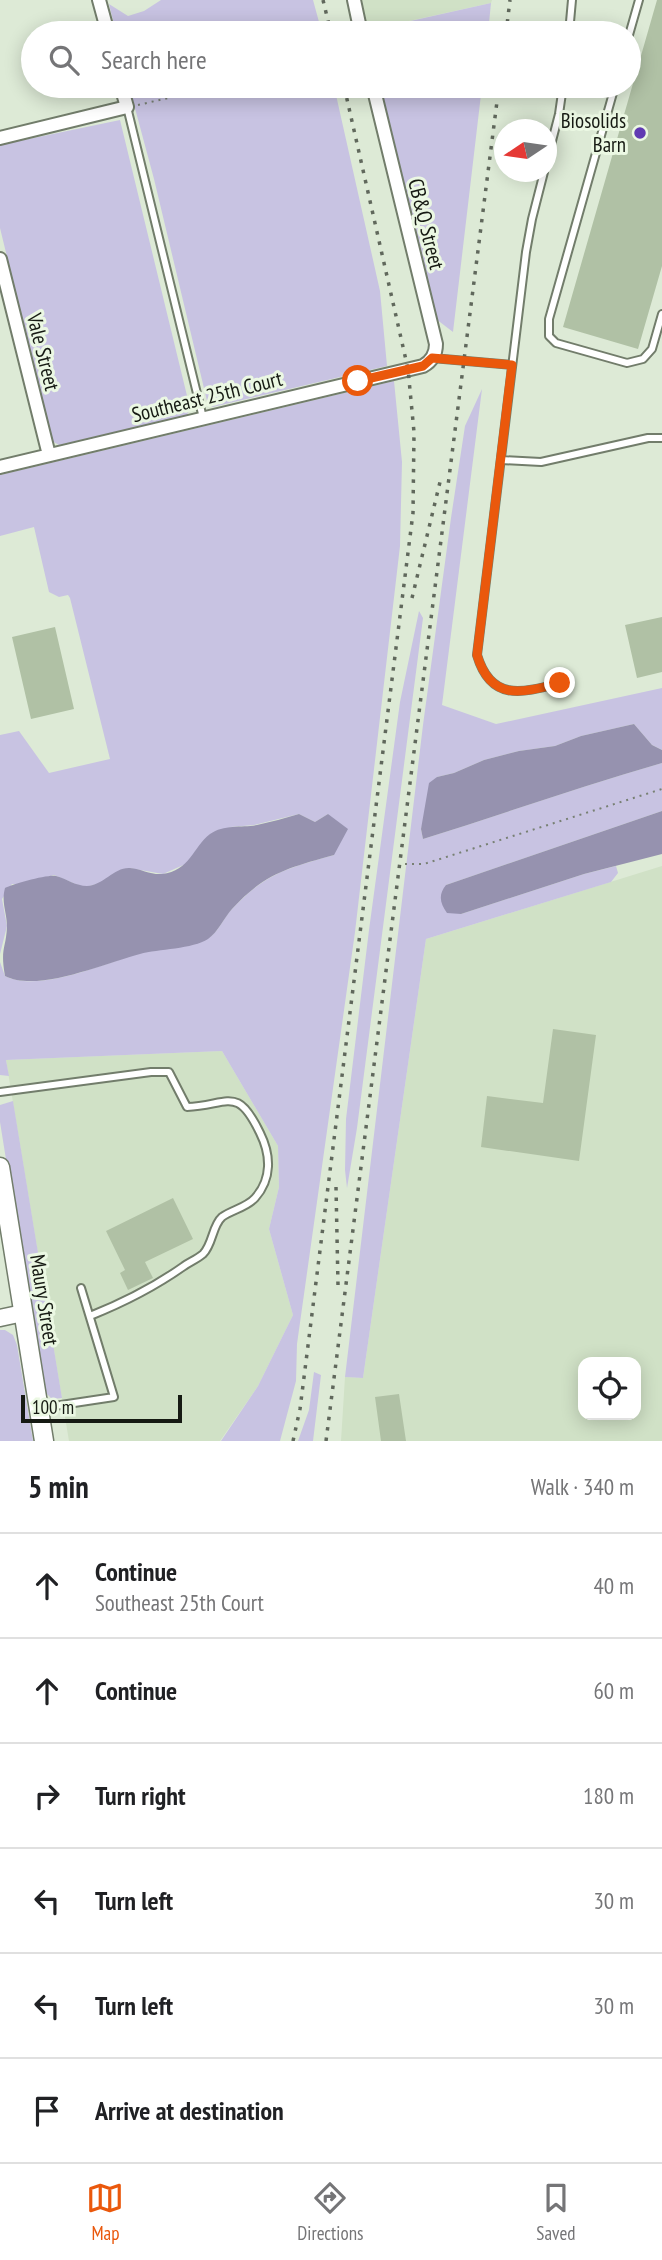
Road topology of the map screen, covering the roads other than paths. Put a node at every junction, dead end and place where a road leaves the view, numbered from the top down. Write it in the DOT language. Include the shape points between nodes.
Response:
graph roads {
  1 [pos="99,0"];
  2 [pos="354,0"];
  3 [pos="572,0"];
  4 [pos="639,0"];
  5 [pos="105,21"];
  6 [pos="358,21"];
  7 [pos="570,21"];
  8 [pos="633,21"];
  9 [pos="124,98"];
  10 [pos="376,98"];
  11 [pos="561,98"];
  12 [pos="612,98"];
  13 [pos="127,107"];
  14 [pos="557,122"];
  15 [pos="0,138"];
  16 [pos="542,182"];
  17 [pos="0,259"];
  18 [pos="662,314"];
  19 [pos="428,362"];
  20 [pos="512,365"];
  21 [pos="203,418"];
  22 [pos="662,438"];
  23 [pos="49,455"];
  24 [pos="500,460"];
  25 [pos="0,467"];
  26 [pos="560,683"];
  27 [pos="0,1092"];
  28 [pos="0,1169"];
  29 [pos="81,1288"];
  30 [pos="23,1313"];
  31 [pos="90,1316"];
  32 [pos="0,1318"];
  33 [pos="39,1408"];
  34 [pos="44,1441"];
  1 -- 5 [label="street"];
  2 -- 6 [label="street"];
  3 -- 7 [label="lane"];
  4 -- 8 [label="lane"];
  9 -- 13 [label="street"];
  10 -- 19 [label="street, CB&Q Street" via="436,344"];
  11 -- 14 [label="lane"];
  12 -- 18 [label="lane" via="549,319 550,336 556,343 627,363 643,359 652,349"];
  13 -- 15 [label="street"];
  13 -- 21 [label="lane"];
  16 -- 20 [label="lane" via="528,241"];
  17 -- 23 [label="street, Vale Street"];
  19 -- 20 [label="lane"];
  19 -- 21 [label="street, Southeast 25th Court"];
  20 -- 24 [label="lane"];
  21 -- 23 [label="street, Southeast 25th Court"];
  22 -- 24 [label="lane" via="541,462"];
  23 -- 25 [label="street, Southeast 25th Court"];
  24 -- 26 [label="lane" via="477,655 488,678 513,692"];
  27 -- 31 [label="lane" via="169,1072 187,1107 231,1099 244,1106 266,1145 270,1171 254,1199 221,1218 204,1254 158,1285"];
  28 -- 30 [label="main road, Maury Street"];
  29 -- 31 [label="lane"];
  30 -- 32 [label="street"];
  30 -- 33 [label="main road, Maury Street"];
  31 -- 33 [label="lane" via="114,1397"];
  33 -- 34 [label="main road, Maury Street"];
}
